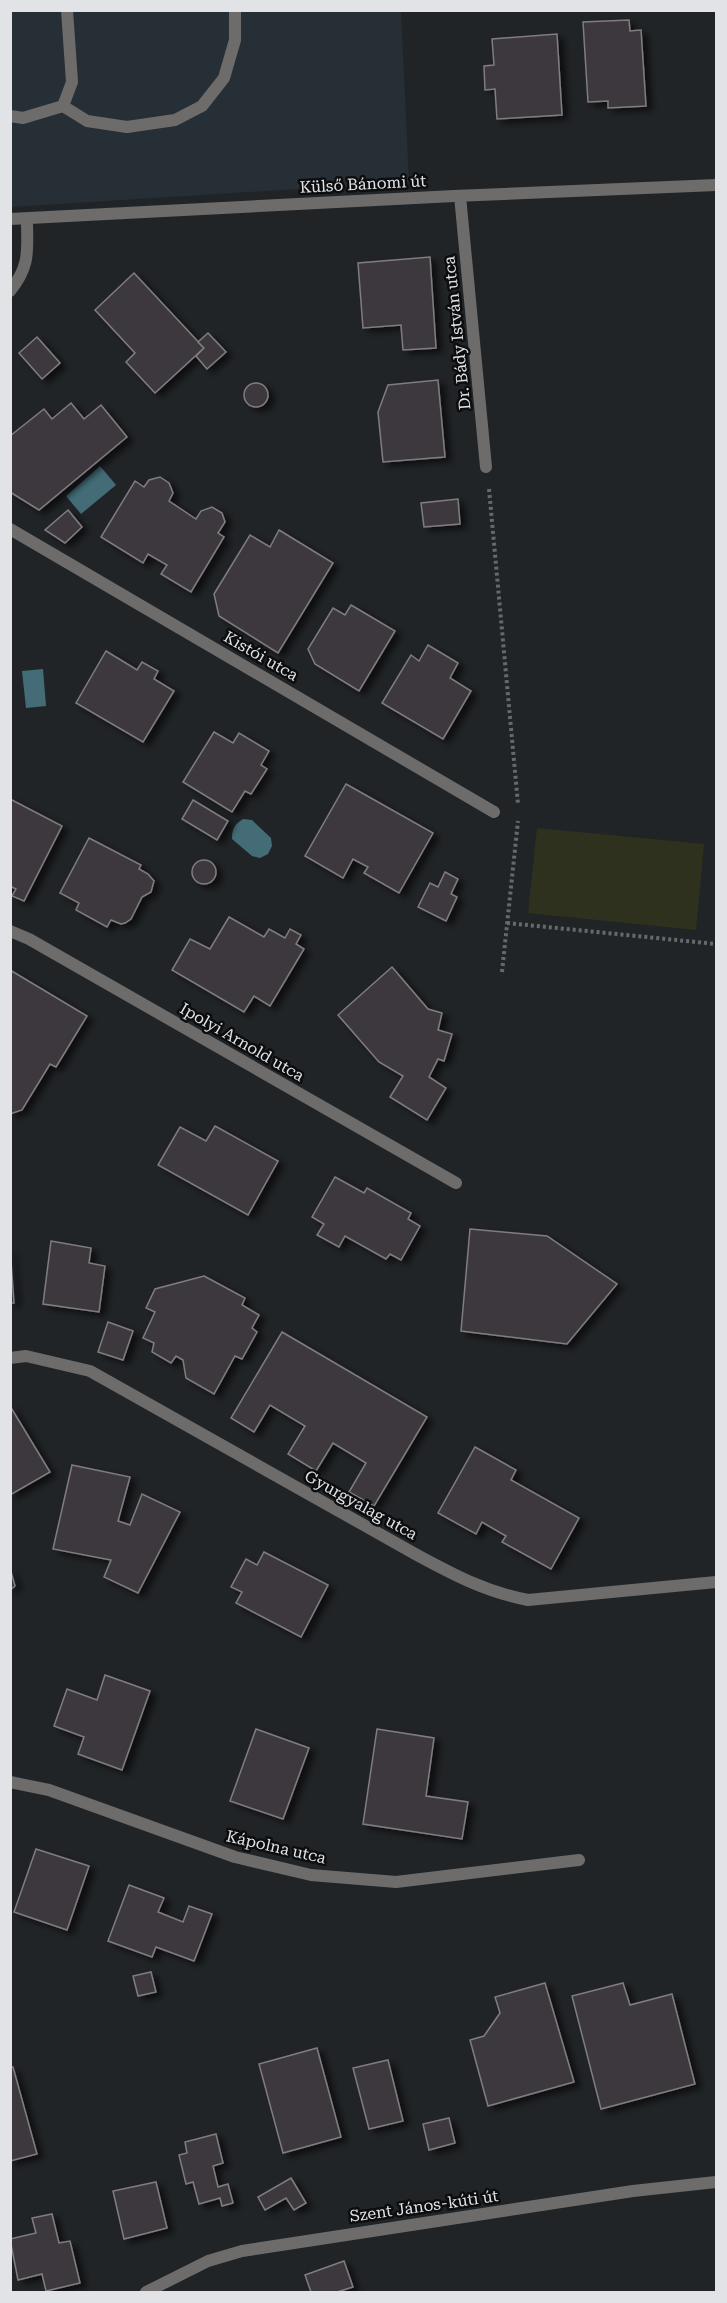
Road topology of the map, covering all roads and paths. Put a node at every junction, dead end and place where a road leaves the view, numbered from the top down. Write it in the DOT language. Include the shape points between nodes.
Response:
graph roads {
  1 [pos="67,10"];
  2 [pos="234,10"];
  3 [pos="63,106"];
  4 [pos="10,116"];
  5 [pos="717,185"];
  6 [pos="460,196"];
  7 [pos="10,219"];
  8 [pos="27,219"];
  9 [pos="10,291"];
  10 [pos="486,467"];
  11 [pos="10,529"];
  12 [pos="494,812"];
  13 [pos="507,923"];
  14 [pos="10,931"];
  15 [pos="717,944"];
  16 [pos="502,972"];
  17 [pos="456,1183"];
  18 [pos="10,1358"];
  19 [pos="717,1582"];
  20 [pos="10,1782"];
  21 [pos="579,1860"];
  22 [pos="717,2182"];
  23 [pos="146,2292"];
  1 -- 3 [label="street" via="72,82"];
  2 -- 3 [label="street" via="235,40 224,78 202,106 176,120 127,127 87,121"];
  3 -- 4 [label="street" via="23,118"];
  5 -- 6 [label="street, Külső Bánomi út"];
  6 -- 8 [label="street, Külső Bánomi út"];
  6 -- 10 [label="street, Dr. Bády István utca"];
  7 -- 8 [label="street, Külső Bánomi út"];
  8 -- 9 [label="street" via="26,264"];
  10 -- 13 [label="path" via="519,814"];
  11 -- 12 [label="street, Kistói utca"];
  13 -- 15 [label="path"];
  13 -- 16 [label="path"];
  14 -- 17 [label="street, Ipolyi Arnold utca"];
  18 -- 19 [label="street, Gyurgyalag utca" via="26,1356 90,1371 417,1556 468,1583 499,1594 528,1600"];
  20 -- 21 [label="street, Kápolna utca" via="49,1790 235,1857 311,1875 396,1882"];
  22 -- 23 [label="street, Szent János-kúti út" via="633,2191 242,2251 208,2261"];
}
